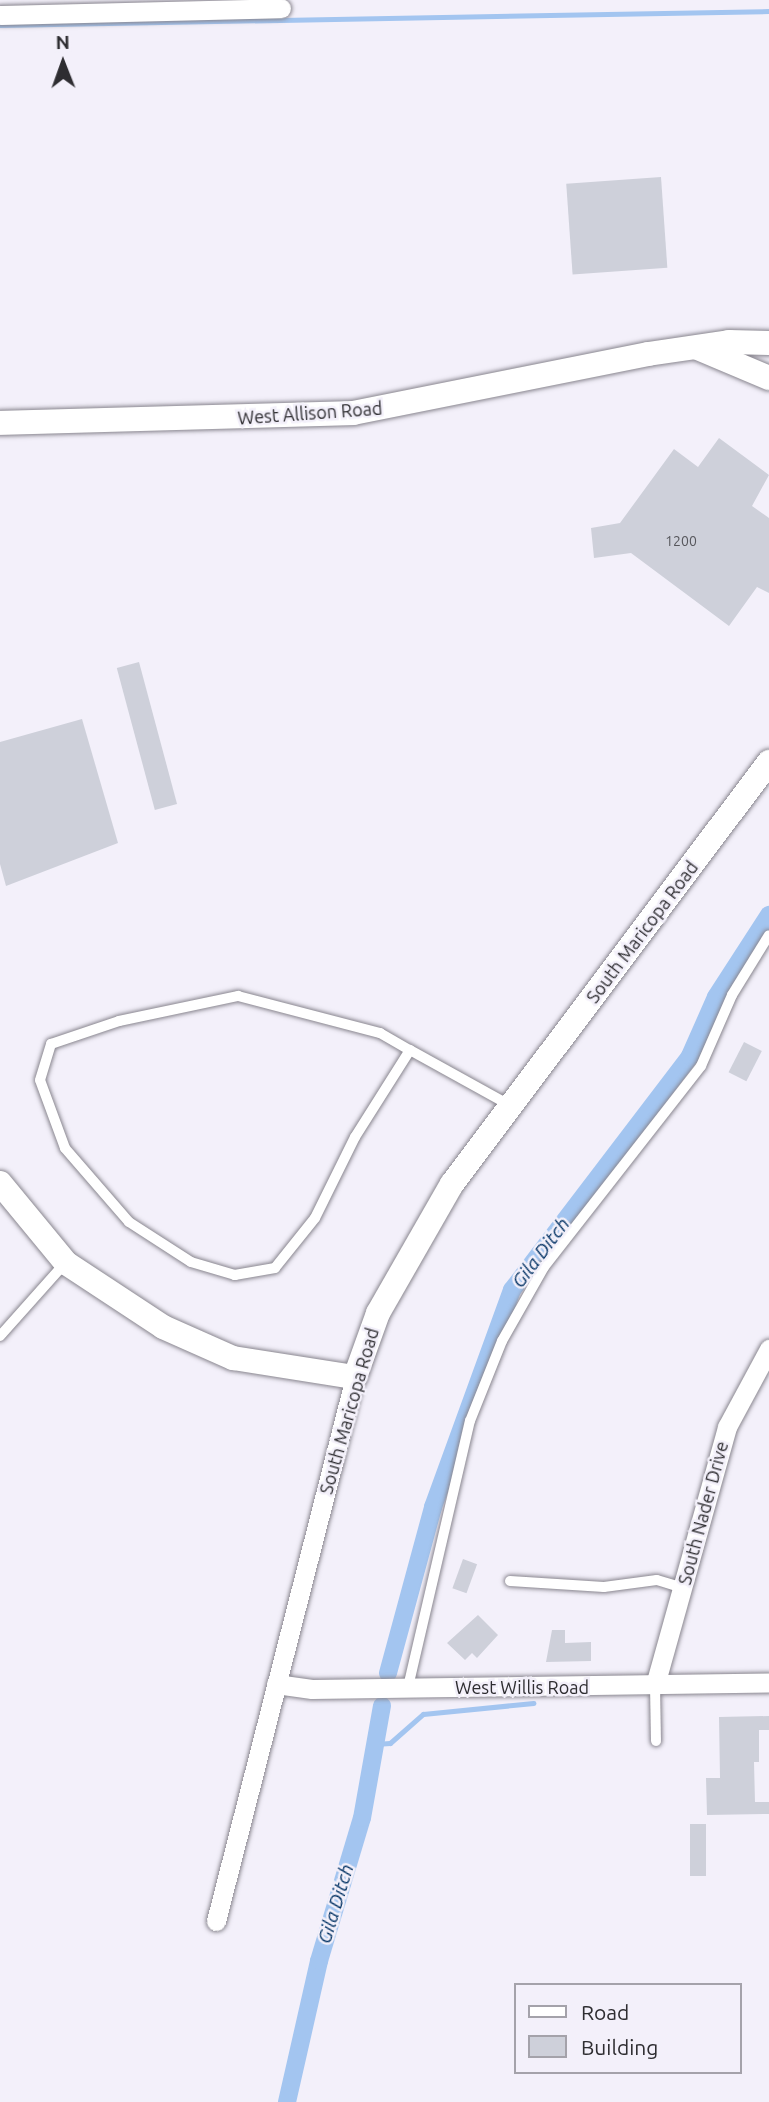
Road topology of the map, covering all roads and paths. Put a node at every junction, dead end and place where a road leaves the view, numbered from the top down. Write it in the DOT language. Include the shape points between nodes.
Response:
graph roads {
  1 [pos="109,6"];
  2 [pos="281,8"];
  3 [pos="0,15"];
  4 [pos="769,343"];
  5 [pos="698,348"];
  6 [pos="769,378"];
  7 [pos="0,423"];
  8 [pos="769,762"];
  9 [pos="769,935"];
  10 [pos="410,1050"];
  11 [pos="511,1107"];
  12 [pos="0,1183"];
  13 [pos="65,1262"];
  14 [pos="0,1336"];
  15 [pos="769,1349"];
  16 [pos="355,1377"];
  17 [pos="510,1581"];
  18 [pos="683,1588"];
  19 [pos="769,1683"];
  20 [pos="276,1684"];
  21 [pos="655,1685"];
  22 [pos="408,1688"];
  23 [pos="656,1741"];
  24 [pos="216,1921"];
  1 -- 2 [label="street"];
  1 -- 3 [label="street"];
  4 -- 5 [label="street, West Allison Road"];
  5 -- 6 [label="street"];
  5 -- 7 [label="street, West Allison Road" via="353,413"];
  8 -- 11 [label="street, South Maricopa Road"];
  9 -- 22 [label="lane" via="732,995 701,1066 544,1267 502,1341 470,1421"];
  10 -- 10 [label="lane" via="380,1033 238,996 119,1021 51,1044 40,1080 65,1148 129,1222 191,1262 235,1275 275,1268 315,1218 355,1137"];
  10 -- 11 [label="lane"];
  11 -- 16 [label="street, South Maricopa Road" via="410,1251"];
  12 -- 13 [label="street"];
  13 -- 14 [label="lane"];
  13 -- 16 [label="street" via="163,1327 233,1359"];
  15 -- 18 [label="street, South Nader Drive" via="727,1427"];
  16 -- 20 [label="street, South Maricopa Road"];
  17 -- 18 [label="lane" via="604,1587 657,1580"];
  18 -- 21 [label="street, South Nader Drive"];
  19 -- 21 [label="street, West Willis Road"];
  20 -- 22 [label="street, West Willis Road"];
  20 -- 24 [label="street, South Maricopa Road"];
  21 -- 22 [label="street, West Willis Road"];
  21 -- 23 [label="lane"];
}
